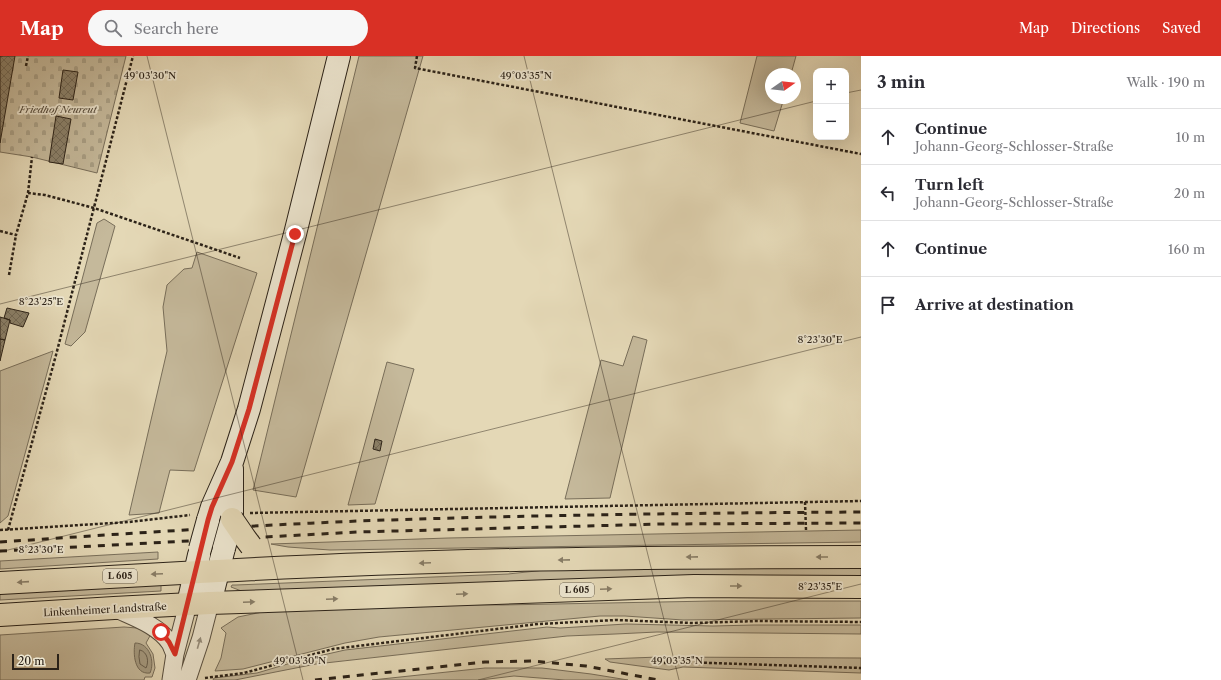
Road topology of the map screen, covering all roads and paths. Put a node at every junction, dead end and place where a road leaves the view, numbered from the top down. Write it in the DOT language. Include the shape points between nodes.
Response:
graph roads {
  1 [pos="28,56"];
  2 [pos="133,56"];
  3 [pos="339,56"];
  4 [pos="417,56"];
  5 [pos="26,66"];
  6 [pos="861,154"];
  7 [pos="32,157"];
  8 [pos="28,193"];
  9 [pos="94,208"];
  10 [pos="0,231"];
  11 [pos="16,235"];
  12 [pos="240,258"];
  13 [pos="9,275"];
  14 [pos="232,462"];
  15 [pos="861,501"];
  16 [pos="805,502"];
  17 [pos="271,512"];
  18 [pos="199,518"];
  19 [pos="232,519"];
  20 [pos="0,530"];
  21 [pos="8,530"];
  22 [pos="806,530"];
  23 [pos="861,557"];
  24 [pos="295,566"];
  25 [pos="218,570"];
  26 [pos="196,572"];
  27 [pos="0,583"];
  28 [pos="861,586"];
  29 [pos="210,603"];
  30 [pos="188,604"];
  31 [pos="114,608"];
  32 [pos="0,616"];
  33 [pos="861,622"];
  34 [pos="175,654"];
  35 [pos="664,663"];
  36 [pos="861,668"];
  37 [pos="171,680"];
  38 [pos="187,680"];
  1 -- 5 [label="path"];
  2 -- 9 [label="path"];
  3 -- 14 [label="main road" via="277,306"];
  4 -- 6 [label="path" via="415,68"];
  7 -- 8 [label="path"];
  8 -- 9 [label="path"];
  8 -- 11 [label="path"];
  9 -- 12 [label="path"];
  9 -- 21 [label="path"];
  10 -- 11 [label="path"];
  11 -- 13 [label="path"];
  14 -- 18 [label="main road" via="212,507"];
  14 -- 19 [label="main road"];
  15 -- 16 [label="path"];
  16 -- 17 [label="path"];
  16 -- 22 [label="path"];
  18 -- 21 [label="path" via="166,517"];
  18 -- 26 [label="main road, bridge" via="200,549"];
  19 -- 24 [label="main road, bridge" via="251,546 270,558"];
  19 -- 25 [label="main road, bridge"];
  20 -- 21 [label="path"];
  23 -- 24 [label="main road, L 605, one-way" via="603,559"];
  24 -- 25 [label="main road, L 605"];
  25 -- 26 [label="main road, L 605"];
  25 -- 29 [label="main road"];
  26 -- 27 [label="main road, L 605, one-way"];
  26 -- 30 [label="main road"];
  29 -- 28 [label="main road, L 605, one-way" via="694,586"];
  29 -- 30 [label="main road, Linkenheimer Landstraße / L 605"];
  38 -- 29 [label="street, one-way"];
  30 -- 31 [label="main road, Linkenheimer Landstraße / L 605"];
  30 -- 34 [label="street"];
  31 -- 32 [label="main road, Linkenheimer Landstraße / L 605"];
  31 -- 34 [label="street" via="161,632"];
  33 -- 38 [label="path" via="694,623 616,620 538,624 333,649 244,673"];
  34 -- 37 [label="street"];
  35 -- 36 [label="path"];
}
